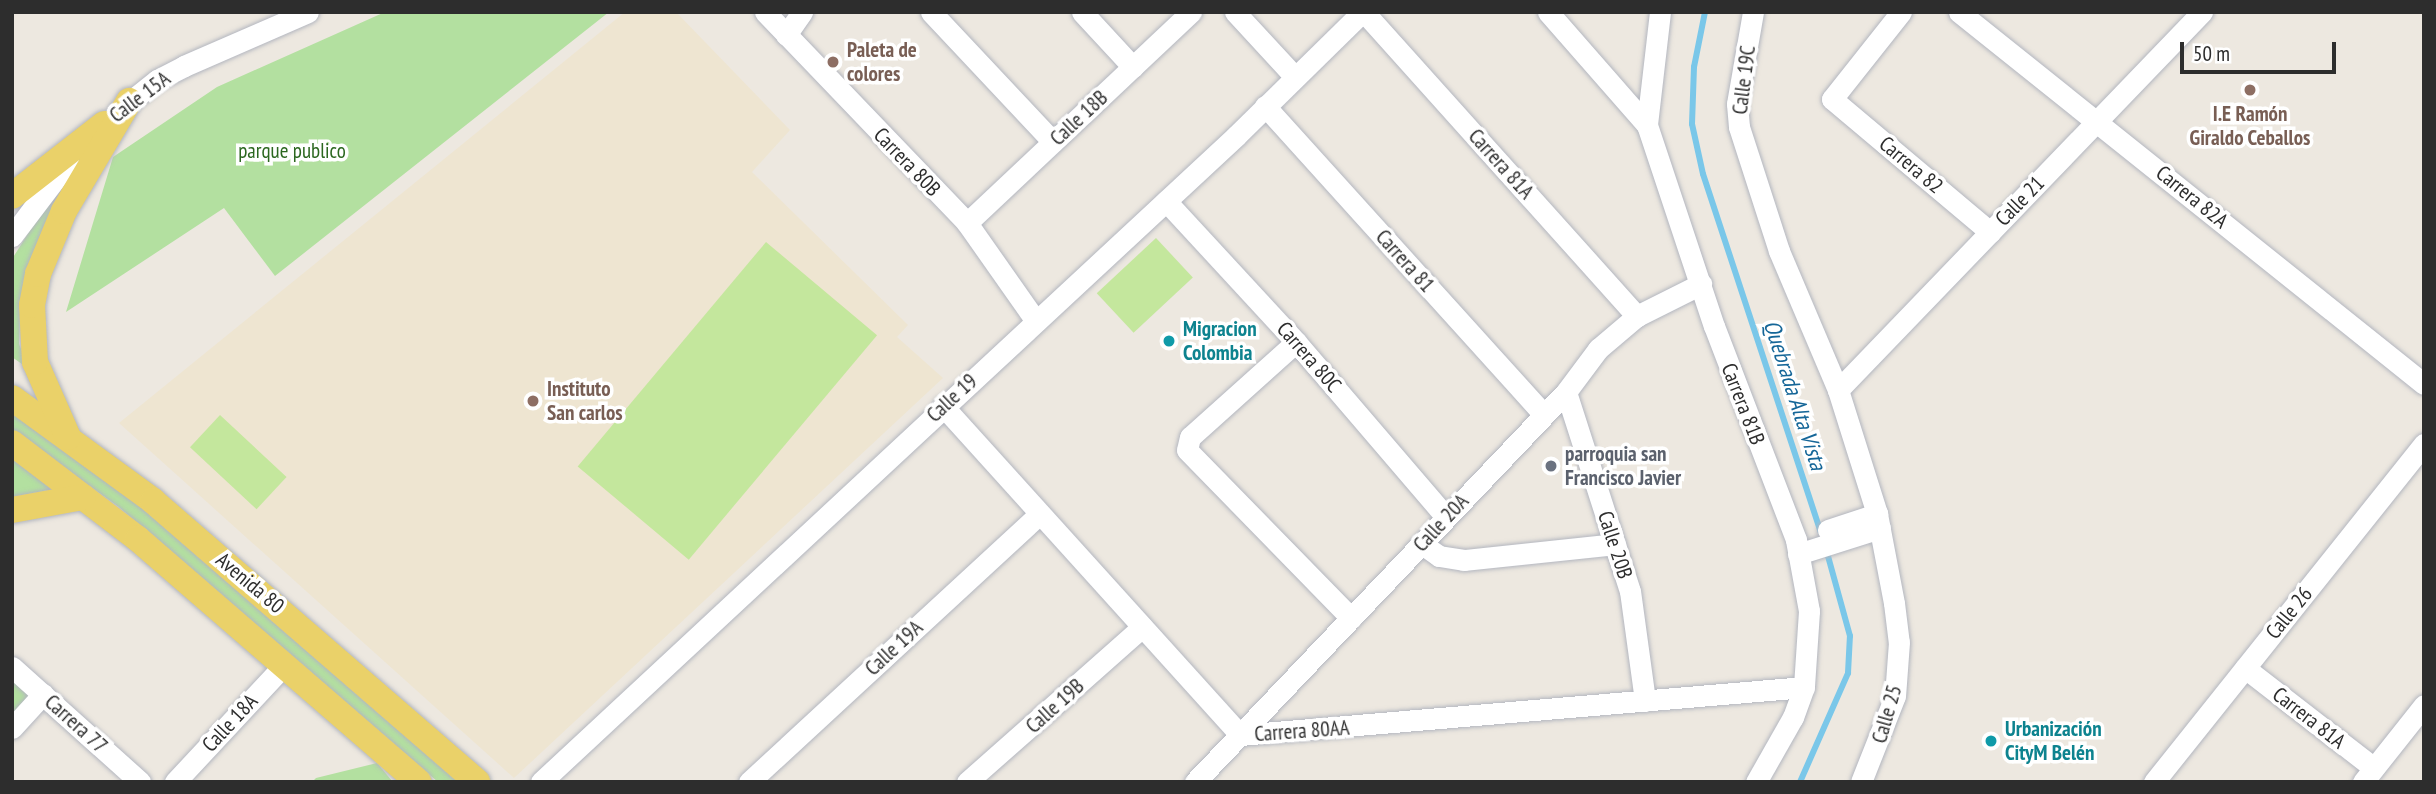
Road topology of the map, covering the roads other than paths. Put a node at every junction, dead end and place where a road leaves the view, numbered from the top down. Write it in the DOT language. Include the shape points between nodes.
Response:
graph roads {
  1 [pos="308,12"];
  2 [pos="765,12"];
  3 [pos="803,12"];
  4 [pos="930,12"];
  5 [pos="1082,12"];
  6 [pos="1191,12"];
  7 [pos="1235,12"];
  8 [pos="1363,12"];
  9 [pos="1548,12"];
  10 [pos="1660,12"];
  11 [pos="1754,12"];
  12 [pos="1901,12"];
  13 [pos="1959,12"];
  14 [pos="2202,12"];
  15 [pos="786,36"];
  16 [pos="1133,67"];
  17 [pos="1295,77"];
  18 [pos="129,101"];
  19 [pos="1265,106"];
  20 [pos="2098,121"];
  21 [pos="104,124"];
  22 [pos="1647,125"];
  23 [pos="1053,142"];
  24 [pos="12,196"];
  25 [pos="1166,201"];
  26 [pos="967,223"];
  27 [pos="1990,232"];
  28 [pos="12,236"];
  29 [pos="1701,285"];
  30 [pos="1637,316"];
  31 [pos="1037,321"];
  32 [pos="1296,342"];
  33 [pos="2424,384"];
  34 [pos="1838,390"];
  35 [pos="1566,392"];
  36 [pos="12,398"];
  37 [pos="943,406"];
  38 [pos="1544,415"];
  39 [pos="69,438"];
  40 [pos="12,443"];
  41 [pos="2424,444"];
  42 [pos="83,497"];
  43 [pos="12,510"];
  44 [pos="1039,514"];
  45 [pos="1446,517"];
  46 [pos="1874,523"];
  47 [pos="1422,544"];
  48 [pos="1615,544"];
  49 [pos="1801,546"];
  50 [pos="1351,618"];
  51 [pos="1142,627"];
  52 [pos="285,664"];
  53 [pos="12,667"];
  54 [pos="2245,668"];
  55 [pos="1804,687"];
  56 [pos="43,694"];
  57 [pos="1645,701"];
  58 [pos="2424,705"];
  59 [pos="12,728"];
  60 [pos="1240,735"];
  61 [pos="2369,775"];
  62 [pos="973,781"];
  63 [pos="139,782"];
  64 [pos="174,782"];
  65 [pos="419,782"];
  66 [pos="477,782"];
  67 [pos="541,782"];
  68 [pos="749,782"];
  69 [pos="967,782"];
  70 [pos="1195,782"];
  71 [pos="1756,782"];
  72 [pos="1861,782"];
  73 [pos="2154,782"];
  1 -- 18 [label="street, Calle 15A" via="184,66"];
  2 -- 15 [label="street, Carrera 80B"];
  3 -- 15 [label="street"];
  4 -- 23 [label="street"];
  5 -- 16 [label="street"];
  6 -- 16 [label="street, Calle 18B"];
  7 -- 17 [label="street"];
  8 -- 17 [label="street, Calle 19"];
  8 -- 30 [label="street, Carrera 81A"];
  9 -- 22 [label="street"];
  10 -- 22 [label="street"];
  11 -- 34 [label="street, Calle 19C" via="1737,104 1744,148 1779,251"];
  12 -- 27 [label="street, Carrera 82" via="1832,99"];
  13 -- 20 [label="street, Carrera 82A"];
  14 -- 20 [label="street, Calle 21"];
  15 -- 26 [label="street, Carrera 80B"];
  16 -- 23 [label="street, Calle 18B"];
  17 -- 19 [label="street, Calle 19"];
  18 -- 21 [label="street, Calle 15A"];
  18 -- 39 [label="main road" via="64,211 38,274 32,305 35,362"];
  19 -- 25 [label="street, Calle 19"];
  19 -- 38 [label="street, Carrera 81"];
  20 -- 27 [label="street, Calle 21"];
  20 -- 33 [label="street, Carrera 82A"];
  21 -- 24 [label="main road"];
  21 -- 28 [label="street, Calle 15A" via="42,193"];
  22 -- 29 [label="street, Carrera 81B"];
  23 -- 26 [label="street, Calle 18B"];
  25 -- 31 [label="street, Calle 19"];
  25 -- 32 [label="street, Carrera 80C"];
  26 -- 31 [label="street, Carrera 80B"];
  27 -- 34 [label="street, Calle 21"];
  29 -- 30 [label="street, Calle 20A"];
  29 -- 49 [label="street, Carrera 81B"];
  30 -- 35 [label="street, Calle 20A" via="1598,349"];
  31 -- 37 [label="street, Calle 19"];
  32 -- 45 [label="street, Carrera 80C"];
  32 -- 50 [label="street" via="1191,437 1187,450"];
  34 -- 46 [label="street"];
  35 -- 38 [label="street, Calle 20A"];
  35 -- 48 [label="street, Calle 20B"];
  36 -- 39 [label="main road, Avenida 80"];
  37 -- 44 [label="street, Carrera 80AA"];
  37 -- 67 [label="street, Calle 19"];
  38 -- 45 [label="street, Calle 20A"];
  39 -- 66 [label="main road, Avenida 80" via="269,599"];
  40 -- 42 [label="main road, Avenida 80"];
  41 -- 54 [label="street, Calle 26"];
  42 -- 43 [label="main road"];
  42 -- 52 [label="main road, Avenida 80"];
  44 -- 51 [label="street, Carrera 80AA"];
  44 -- 68 [label="street, Calle 19A"];
  45 -- 47 [label="street, Calle 20A"];
  46 -- 49 [label="street"];
  46 -- 72 [label="street, Calle 25" via="1899,642 1889,722"];
  47 -- 48 [label="street" via="1439,556 1464,560"];
  47 -- 50 [label="street, Calle 20A"];
  48 -- 57 [label="street, Calle 20B" via="1630,591"];
  49 -- 55 [label="street, Carrera 81B" via="1809,611"];
  50 -- 60 [label="street, Calle 20A"];
  51 -- 60 [label="street, Carrera 80AA"];
  51 -- 62 [label="street, Calle 19B"];
  52 -- 64 [label="street, Calle 18A"];
  52 -- 65 [label="main road, Avenida 80"];
  53 -- 56 [label="street, Carrera 77"];
  54 -- 61 [label="street, Carrera 81A"];
  54 -- 73 [label="street, Calle 26"];
  55 -- 57 [label="street, Carrera 80AA"];
  55 -- 71 [label="street" via="1793,718"];
  56 -- 59 [label="street"];
  56 -- 63 [label="street, Carrera 77"];
  57 -- 60 [label="street, Carrera 80AA"];
  58 -- 61 [label="street"];
  60 -- 70 [label="street, Calle 20A"];
  62 -- 69 [label="street, Calle 19B"];
}
